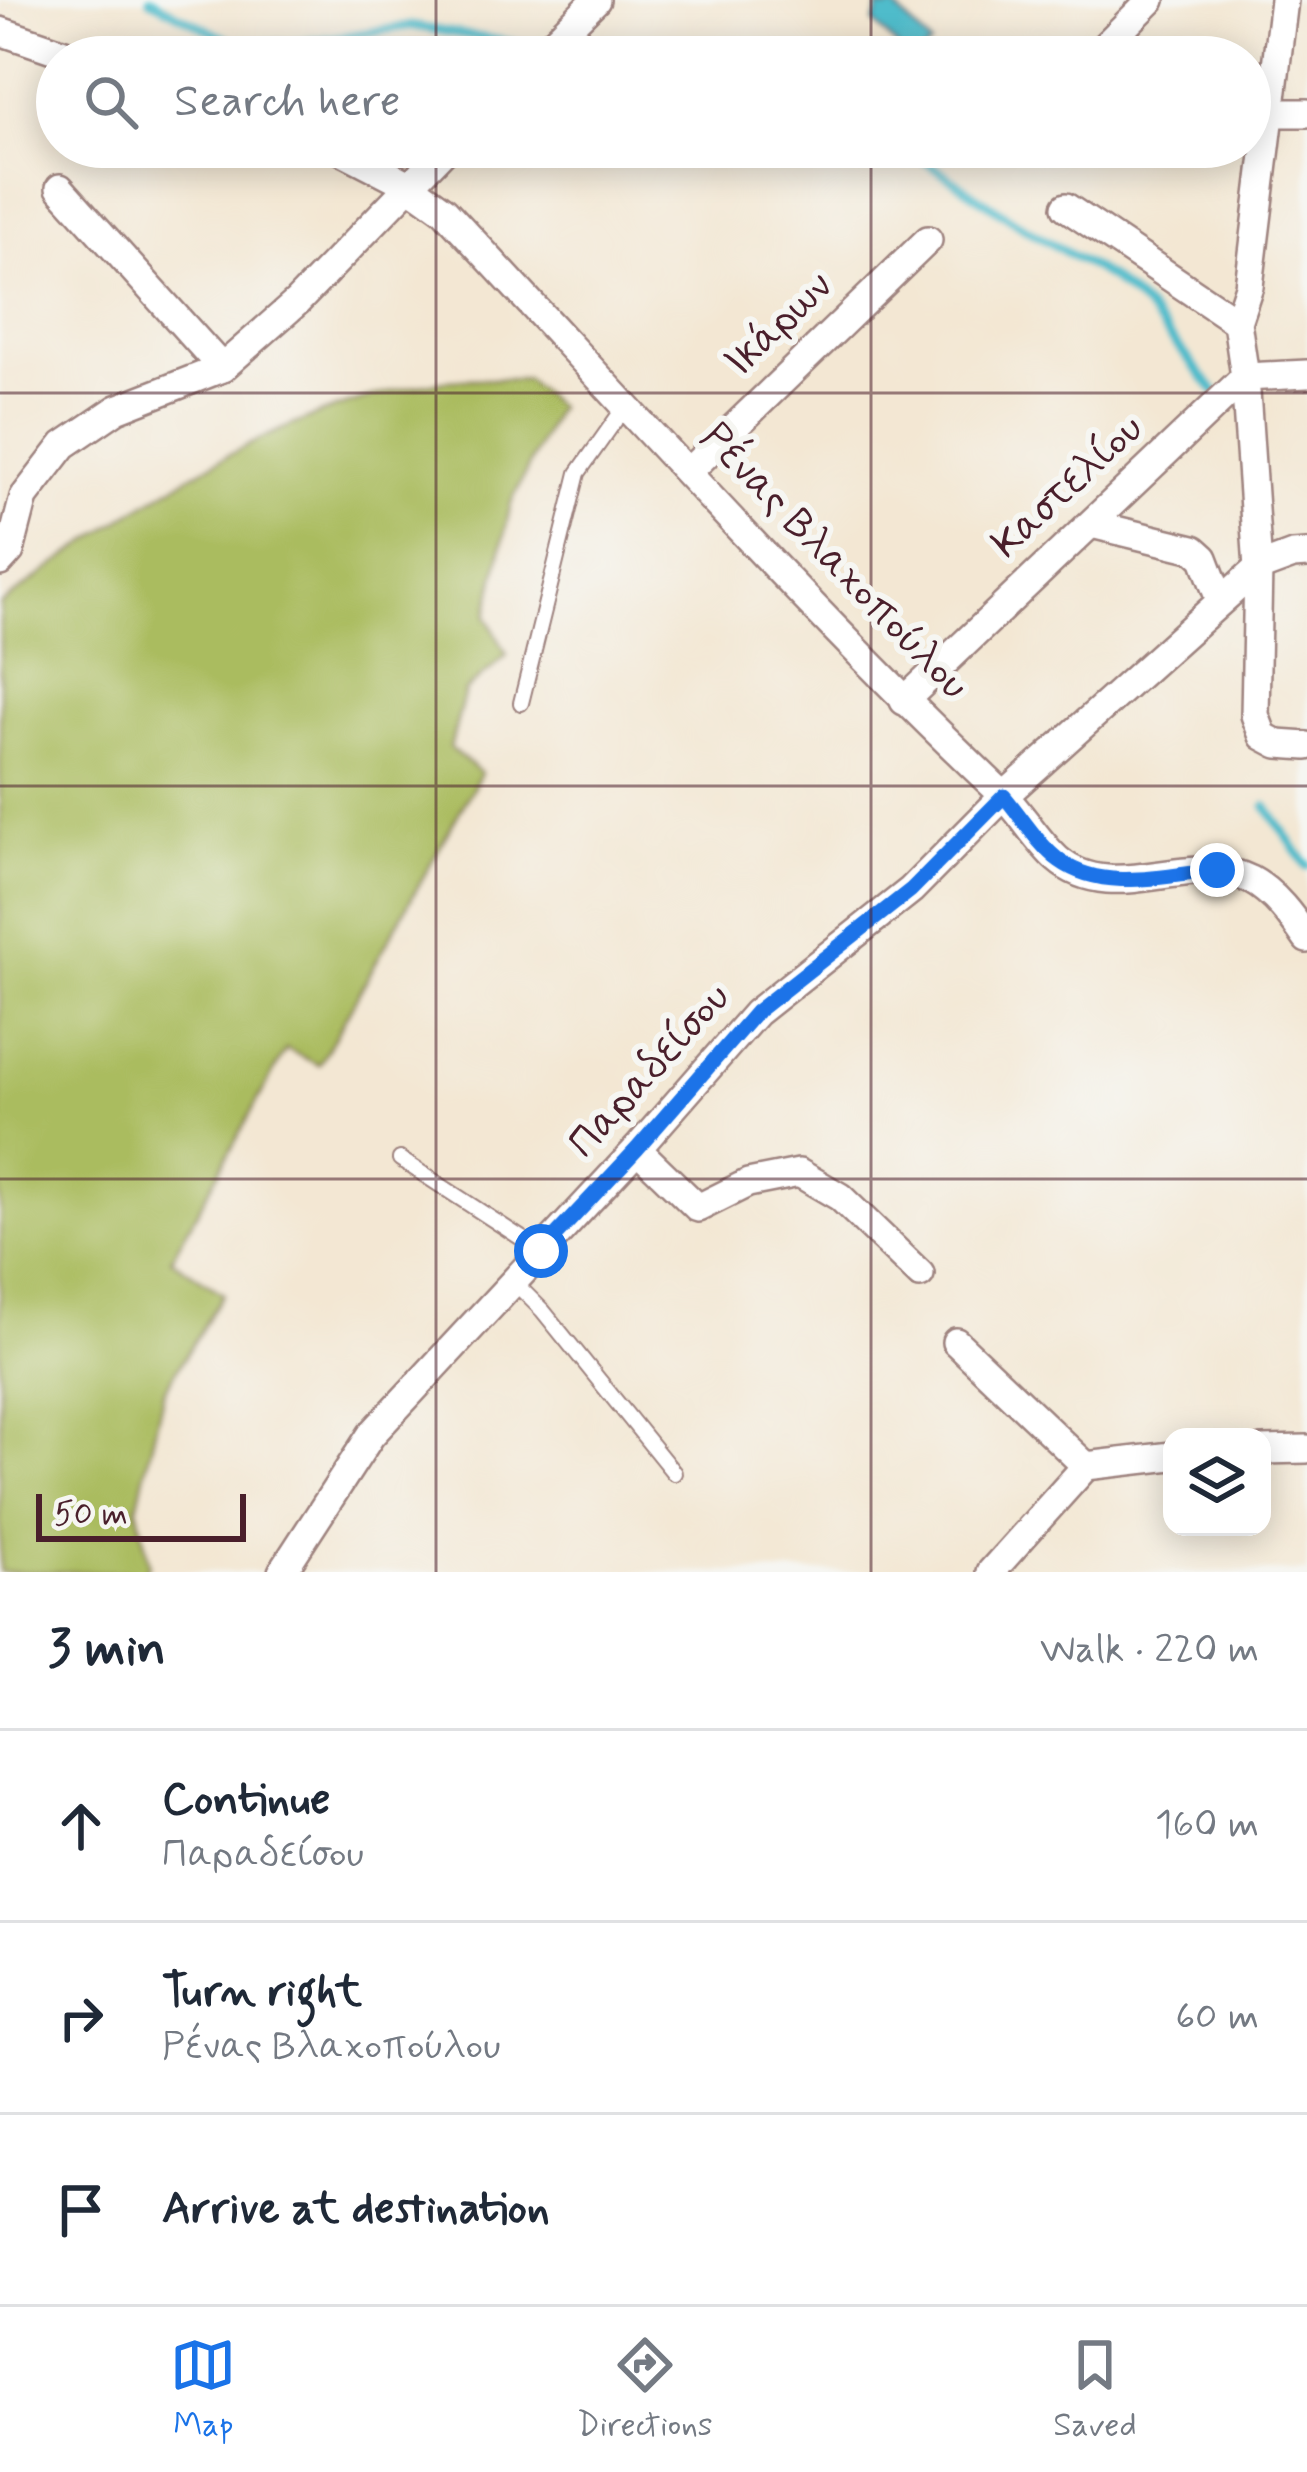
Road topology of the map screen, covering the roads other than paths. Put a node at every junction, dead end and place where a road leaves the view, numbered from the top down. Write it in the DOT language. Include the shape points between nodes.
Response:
graph roads {
  1 [pos="596,0"];
  2 [pos="1151,0"];
  3 [pos="1283,0"];
  4 [pos="0,31"];
  5 [pos="559,36"];
  6 [pos="1115,36"];
  7 [pos="36,43"];
  8 [pos="1307,112"];
  9 [pos="1273,113"];
  10 [pos="1271,127"];
  11 [pos="377,168"];
  12 [pos="425,168"];
  13 [pos="1265,168"];
  14 [pos="409,184"];
  15 [pos="60,188"];
  16 [pos="1066,207"];
  17 [pos="928,241"];
  18 [pos="1238,322"];
  19 [pos="222,368"];
  20 [pos="1307,374"];
  21 [pos="1245,377"];
  22 [pos="626,405"];
  23 [pos="689,471"];
  24 [pos="0,480"];
  25 [pos="24,497"];
  26 [pos="1091,524"];
  27 [pos="1307,554"];
  28 [pos="0,562"];
  29 [pos="1258,568"];
  30 [pos="1220,600"];
  31 [pos="904,700"];
  32 [pos="521,703"];
  33 [pos="1307,746"];
  34 [pos="1004,796"];
  35 [pos="1307,939"];
  36 [pos="637,1149"];
  37 [pos="400,1159"];
  38 [pos="541,1251"];
  39 [pos="920,1274"];
  40 [pos="513,1281"];
  41 [pos="956,1342"];
  42 [pos="1307,1449"];
  43 [pos="1271,1450"];
  44 [pos="1163,1457"];
  45 [pos="1085,1466"];
  46 [pos="674,1473"];
  47 [pos="282,1572"];
  48 [pos="991,1572"];
  1 -- 5 [label="street"];
  2 -- 6 [label="street"];
  3 -- 9 [label="street"];
  4 -- 7 [label="street"];
  8 -- 9 [label="street"];
  9 -- 10 [label="street"];
  11 -- 14 [label="street, Ρένας Βλαχοπούλου"];
  12 -- 14 [label="street"];
  13 -- 18 [label="street"];
  14 -- 19 [label="street"];
  14 -- 22 [label="street, Ρένας Βλαχοπούλου" via="444,210"];
  15 -- 19 [label="street"];
  16 -- 18 [label="street"];
  17 -- 23 [label="street, Ικάρων"];
  18 -- 21 [label="street"];
  19 -- 25 [label="street" via="116,409 64,445"];
  20 -- 21 [label="street"];
  21 -- 26 [label="street, Καστελίου"];
  21 -- 29 [label="street"];
  22 -- 23 [label="street, Ρένας Βλαχοπούλου"];
  22 -- 32 [label="lane" via="578,473"];
  23 -- 31 [label="street, Ρένας Βλαχοπούλου"];
  24 -- 25 [label="street"];
  25 -- 28 [label="street"];
  26 -- 30 [label="street" via="1194,549"];
  26 -- 31 [label="street, Καστελίου"];
  27 -- 29 [label="street, Παραδείσου"];
  29 -- 30 [label="street, Παραδείσου"];
  29 -- 33 [label="street" via="1255,715 1263,736"];
  30 -- 34 [label="street, Παραδείσου"];
  31 -- 34 [label="street, Ρένας Βλαχοπούλου"];
  34 -- 35 [label="street, Ρένας Βλαχοπούλου" via="1059,861 1095,877 1217,870 1252,880"];
  34 -- 36 [label="street, Παραδείσου" via="911,890 756,1012"];
  36 -- 38 [label="street, Παραδείσου"];
  36 -- 39 [label="street" via="698,1208 748,1184 799,1173 840,1197"];
  37 -- 38 [label="lane"];
  38 -- 40 [label="street, Παραδείσου"];
  40 -- 46 [label="lane"];
  40 -- 47 [label="street, Παραδείσου" via="371,1435"];
  41 -- 45 [label="street"];
  42 -- 43 [label="street"];
  44 -- 45 [label="street"];
  45 -- 48 [label="street"];
}
